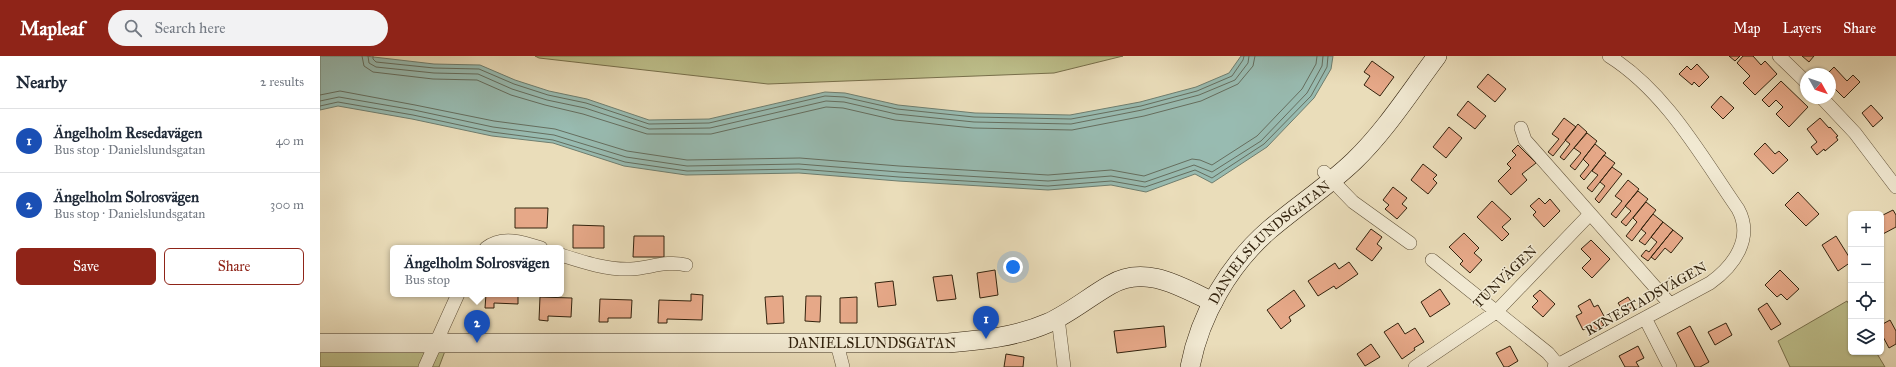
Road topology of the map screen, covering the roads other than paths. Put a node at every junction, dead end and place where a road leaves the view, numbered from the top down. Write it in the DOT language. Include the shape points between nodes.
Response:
graph roads {
  1 [pos="1437,56"];
  2 [pos="1609,56"];
  3 [pos="1779,56"];
  4 [pos="1800,76"];
  5 [pos="1828,104"];
  6 [pos="1521,128"];
  7 [pos="1328,177"];
  8 [pos="1896,187"];
  9 [pos="1590,214"];
  10 [pos="1410,243"];
  11 [pos="491,245"];
  12 [pos="529,245"];
  13 [pos="564,256"];
  14 [pos="1432,260"];
  15 [pos="686,265"];
  16 [pos="457,297"];
  17 [pos="1212,302"];
  18 [pos="1670,304"];
  19 [pos="1496,312"];
  20 [pos="1058,318"];
  21 [pos="1645,318"];
  22 [pos="320,343"];
  23 [pos="435,344"];
  24 [pos="838,344"];
  25 [pos="1556,366"];
  26 [pos="425,367"];
  27 [pos="843,367"];
  28 [pos="1064,367"];
  29 [pos="1190,367"];
  30 [pos="1414,367"];
  31 [pos="1670,367"];
  1 -- 7 [label="street, DANIELSLUNDSGATAN" via="1377,138"];
  2 -- 18 [label="street, RYNESTADSVÄGEN" via="1640,79 1672,113 1743,220 1742,243 1727,269 1710,283"];
  3 -- 4 [label="street"];
  5 -- 8 [label="street" via="1855,133"];
  6 -- 9 [label="street" via="1525,140"];
  7 -- 10 [label="street" via="1353,202"];
  7 -- 17 [label="street, DANIELSLUNDSGATAN" via="1268,231 1238,264"];
  9 -- 18 [label="street"];
  9 -- 19 [label="street, TUNVÄGEN"];
  11 -- 12 [label="street" via="504,241"];
  13 -- 15 [label="street" via="588,264 616,268 645,268 672,263"];
  14 -- 19 [label="street"];
  16 -- 23 [label="street"];
  17 -- 20 [label="street, DANIELSLUNDSGATAN" via="1169,281 1143,276 1112,284"];
  17 -- 29 [label="street" via="1199,331"];
  18 -- 21 [label="street, RYNESTADSVÄGEN"];
  19 -- 25 [label="street" via="1548,353"];
  19 -- 30 [label="street, TUNVÄGEN"];
  20 -- 24 [label="street, DANIELSLUNDSGATAN" via="1034,329 982,340 948,343"];
  20 -- 28 [label="street"];
  21 -- 25 [label="street, RYNESTADSVÄGEN"];
  21 -- 31 [label="street"];
  22 -- 23 [label="street, DANIELSLUNDSGATAN"];
  23 -- 24 [label="street, DANIELSLUNDSGATAN"];
  23 -- 26 [label="street"];
  24 -- 27 [label="street"];
}
